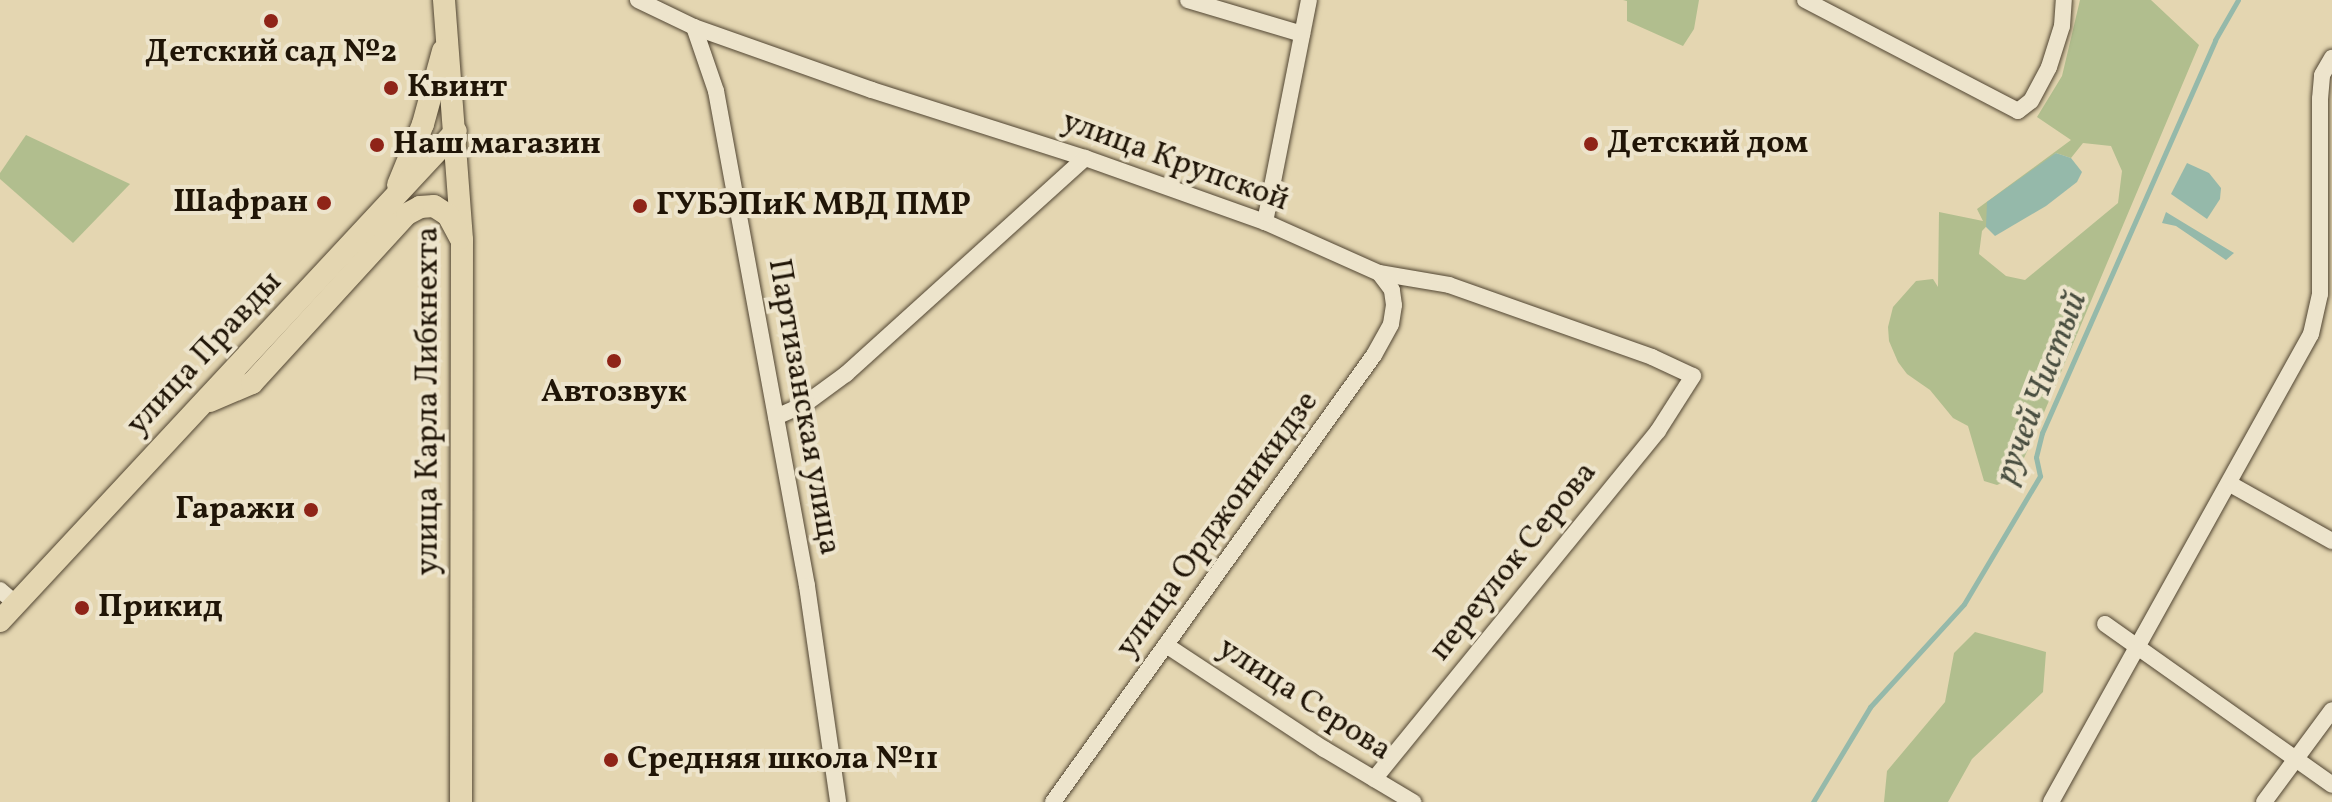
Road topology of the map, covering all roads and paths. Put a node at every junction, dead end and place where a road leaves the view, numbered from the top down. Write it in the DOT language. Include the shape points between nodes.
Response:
graph roads {
  1 [pos="444,0"];
  2 [pos="638,0"];
  3 [pos="1188,0"];
  4 [pos="1309,0"];
  5 [pos="1805,0"];
  6 [pos="2064,0"];
  7 [pos="694,27"];
  8 [pos="447,34"];
  9 [pos="1302,34"];
  10 [pos="2332,58"];
  11 [pos="456,131"];
  12 [pos="1085,158"];
  13 [pos="391,201"];
  14 [pos="1265,222"];
  15 [pos="462,240"];
  16 [pos="2326,251"];
  17 [pos="1379,273"];
  18 [pos="1693,376"];
  19 [pos="202,404"];
  20 [pos="776,417"];
  21 [pos="2230,484"];
  22 [pos="2332,541"];
  23 [pos="8,597"];
  24 [pos="0,621"];
  25 [pos="2105,624"];
  26 [pos="1166,645"];
  27 [pos="2138,646"];
  28 [pos="2332,710"];
  29 [pos="2294,760"];
  30 [pos="1374,779"];
  31 [pos="2332,785"];
  32 [pos="461,802"];
  33 [pos="838,802"];
  34 [pos="1053,802"];
  35 [pos="1413,802"];
  36 [pos="2051,802"];
  37 [pos="2264,802"];
  1 -- 8 [label="main road, улица Карла Либкнехта"];
  2 -- 7 [label="street, улица Крупской"];
  3 -- 9 [label="street"];
  4 -- 9 [label="street"];
  5 -- 6 [label="street" via="2018,111 2031,101 2049,67"];
  7 -- 12 [label="street, улица Крупской"];
  7 -- 20 [label="street, Партизанская улица" via="716,91"];
  8 -- 11 [label="main road, улица Карла Либкнехта"];
  8 -- 13 [label="main road" via="430,105"];
  9 -- 14 [label="street"];
  10 -- 16 [label="street" via="2322,75 2320,99"];
  11 -- 13 [label="main road, улица Правды"];
  11 -- 15 [label="main road, улица Карла Либкнехта"];
  12 -- 14 [label="street, улица Крупской"];
  12 -- 20 [label="street" via="846,374 805,404"];
  13 -- 19 [label="main road, улица Правды"];
  14 -- 17 [label="street, улица Крупской"];
  15 -- 19 [label="main road" via="448,215 434,206 407,214 252,383"];
  15 -- 32 [label="main road, улица Карла Либкнехта"];
  16 -- 21 [label="street" via="2311,334"];
  17 -- 18 [label="street, улица Крупской" via="1449,285"];
  17 -- 26 [label="street, улица Орджоникидзе" via="1392,290 1394,305 1391,324 1374,355"];
  18 -- 30 [label="street, переулок Серова" via="1658,431"];
  19 -- 23 [label="main road, улица Правды"];
  20 -- 33 [label="street, Партизанская улица"];
  21 -- 22 [label="street"];
  21 -- 27 [label="street"];
  23 -- 24 [label="main road, улица Правды"];
  25 -- 27 [label="street"];
  26 -- 30 [label="street, улица Серова"];
  26 -- 34 [label="street, улица Орджоникидзе"];
  27 -- 29 [label="street"];
  27 -- 36 [label="street"];
  28 -- 29 [label="street"];
  29 -- 31 [label="street"];
  29 -- 37 [label="street"];
  30 -- 35 [label="street, улица Серова"];
}
